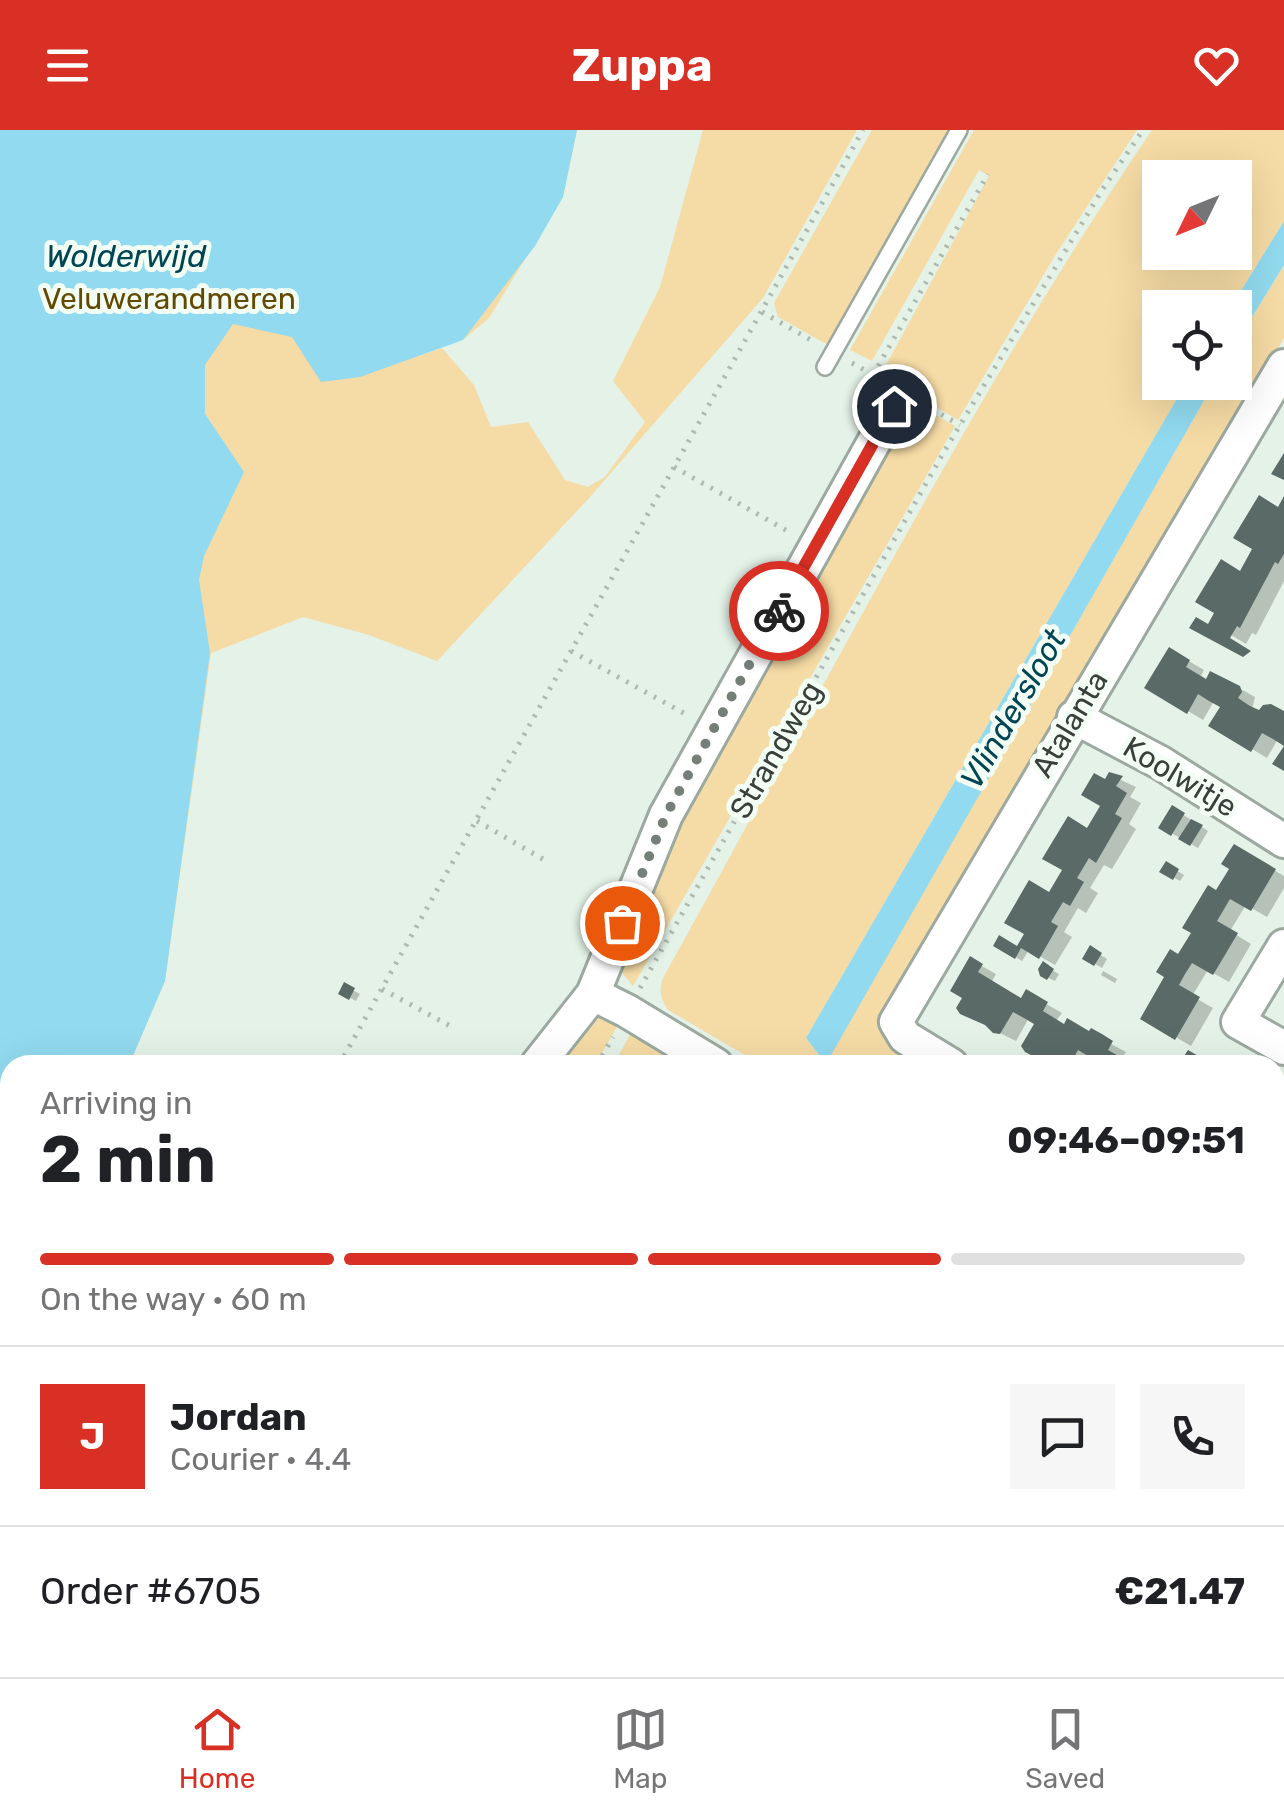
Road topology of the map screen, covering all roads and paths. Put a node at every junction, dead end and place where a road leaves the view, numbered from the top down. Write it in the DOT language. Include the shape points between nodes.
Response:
graph roads {
  1 [pos="863,130"];
  2 [pos="959,130"];
  3 [pos="1143,130"];
  4 [pos="988,174"];
  5 [pos="1284,366"];
  6 [pos="825,367"];
  7 [pos="873,375"];
  8 [pos="910,406"];
  9 [pos="960,425"];
  10 [pos="674,467"];
  11 [pos="816,546"];
  12 [pos="571,651"];
  13 [pos="1074,717"];
  14 [pos="714,729"];
  15 [pos="476,820"];
  16 [pos="1284,840"];
  17 [pos="548,862"];
  18 [pos="1284,946"];
  19 [pos="382,989"];
  20 [pos="593,994"];
  21 [pos="627,1011"];
  22 [pos="452,1027"];
  23 [pos="1284,1048"];
  24 [pos="345,1055"];
  25 [pos="545,1055"];
  26 [pos="700,1055"];
  27 [pos="934,1055"];
  1 -- 10 [label="path"];
  2 -- 6 [label="lane"];
  3 -- 9 [label="path, Strandweg"];
  4 -- 7 [label="path"];
  5 -- 13 [label="street, Atalanta"];
  8 -- 9 [label="path"];
  8 -- 11 [label="street"];
  9 -- 21 [label="path, Strandweg"];
  10 -- 11 [label="path"];
  10 -- 12 [label="path"];
  11 -- 14 [label="street"];
  12 -- 14 [label="path"];
  12 -- 15 [label="path"];
  13 -- 16 [label="street, Koolwitje"];
  13 -- 27 [label="street, Atalanta" via="896,1022 905,1038"];
  14 -- 20 [label="street" via="666,815"];
  15 -- 17 [label="path"];
  15 -- 19 [label="path"];
  18 -- 23 [label="street" via="1238,1022"];
  19 -- 22 [label="path"];
  19 -- 24 [label="path"];
  20 -- 21 [label="street"];
  20 -- 25 [label="street"];
  21 -- 26 [label="street"];
}
